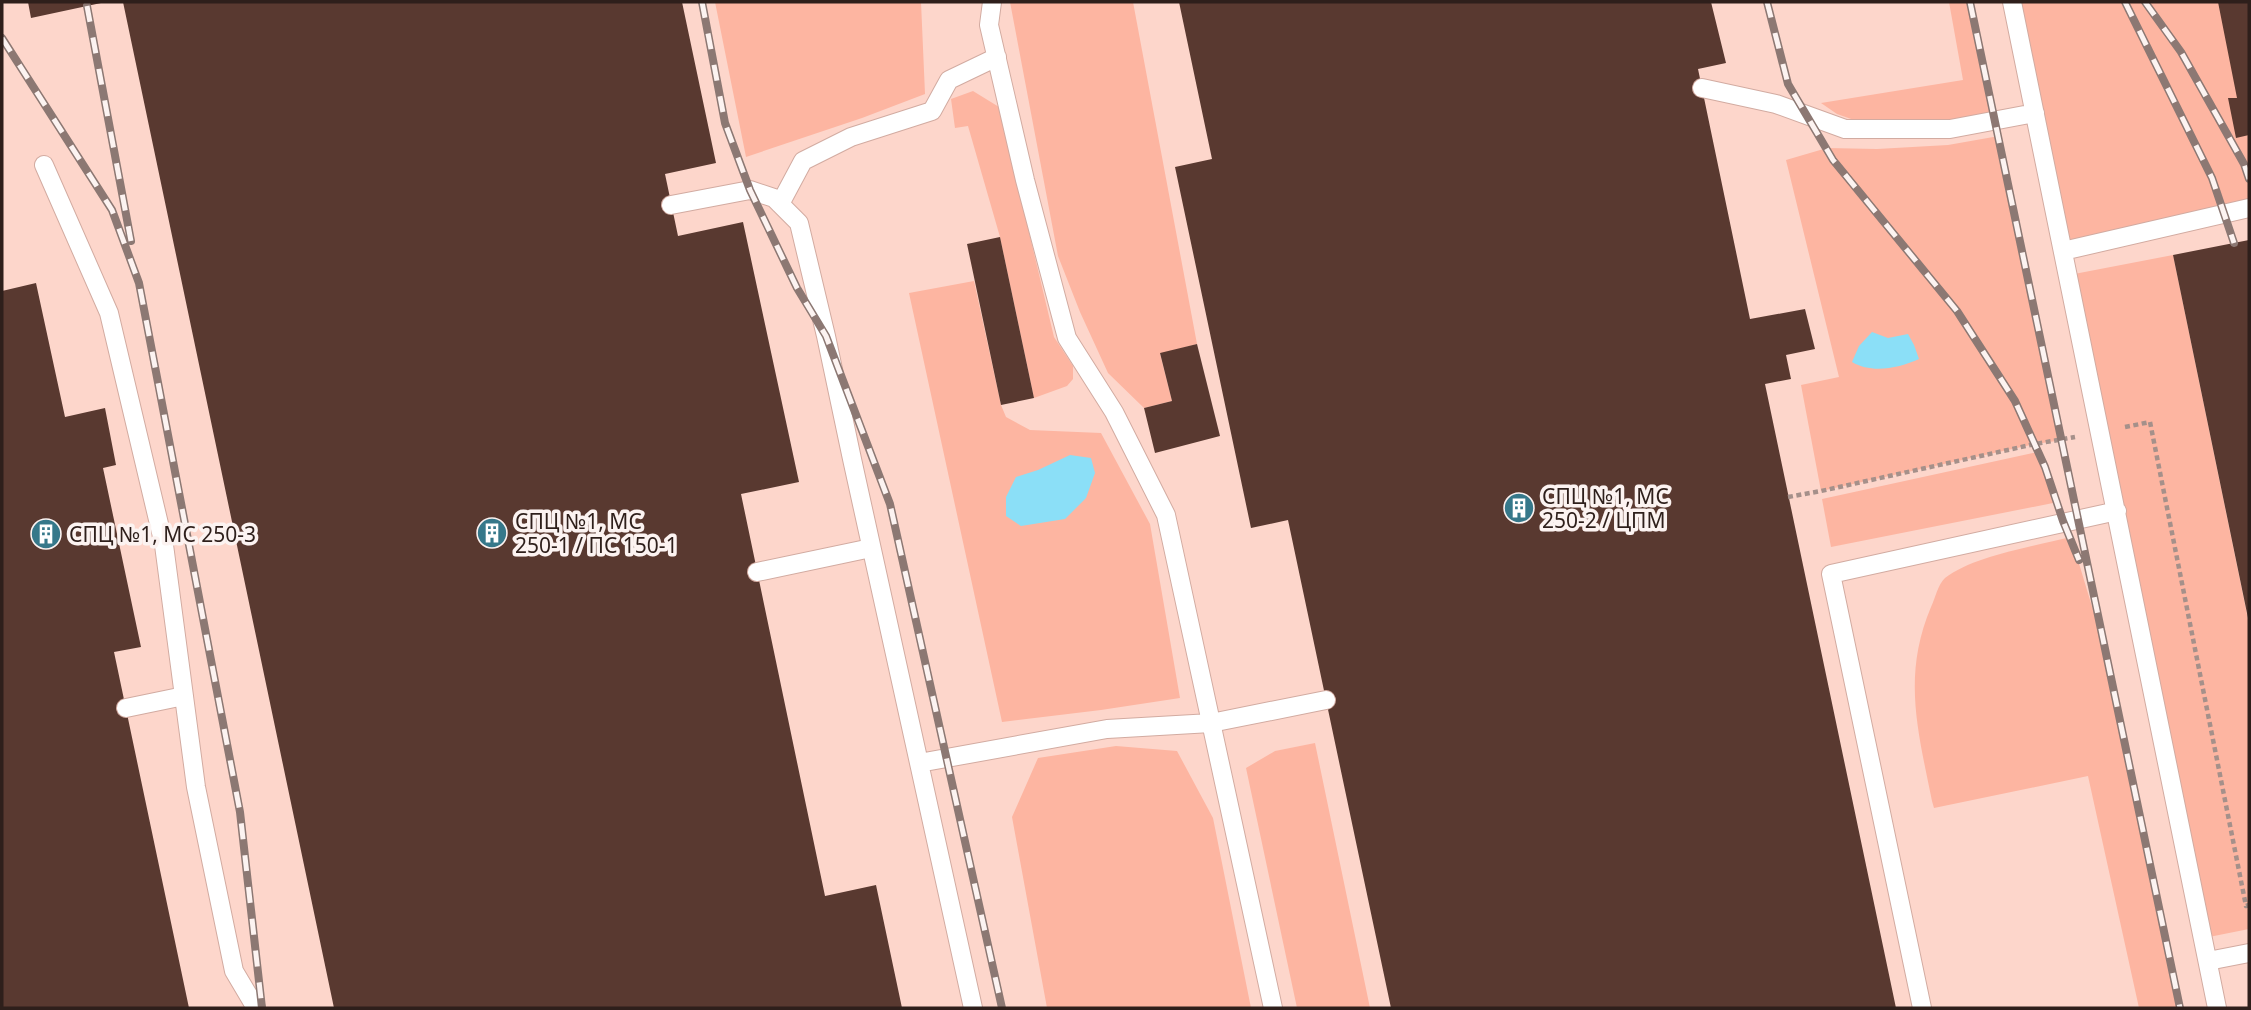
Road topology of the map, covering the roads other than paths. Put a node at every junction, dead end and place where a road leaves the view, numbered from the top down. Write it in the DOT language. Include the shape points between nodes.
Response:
graph roads {
  1 [pos="992,2"];
  2 [pos="2012,2"];
  3 [pos="997,57"];
  4 [pos="1702,88"];
  5 [pos="2035,113"];
  6 [pos="44,165"];
  7 [pos="780,204"];
  8 [pos="671,205"];
  9 [pos="2249,208"];
  10 [pos="2063,251"];
  11 [pos="2118,511"];
  12 [pos="871,548"];
  13 [pos="757,572"];
  14 [pos="184,696"];
  15 [pos="1326,700"];
  16 [pos="126,708"];
  17 [pos="1211,723"];
  18 [pos="919,763"];
  19 [pos="2249,953"];
  20 [pos="2208,961"];
  21 [pos="256,1008"];
  22 [pos="972,1008"];
  23 [pos="1273,1008"];
  24 [pos="1922,1008"];
  25 [pos="2217,1008"];
  1 -- 3 [label="lane" via="989,25"];
  2 -- 5 [label="lane"];
  3 -- 7 [label="lane" via="949,80 932,111 851,137 803,161"];
  3 -- 17 [label="lane" via="1067,338 1114,412 1166,515"];
  4 -- 5 [label="lane" via="1776,104 1845,129 1950,129"];
  5 -- 10 [label="lane"];
  6 -- 14 [label="lane" via="109,313 164,545"];
  7 -- 8 [label="lane" via="750,190"];
  7 -- 12 [label="lane" via="799,223"];
  9 -- 10 [label="lane"];
  10 -- 11 [label="lane"];
  11 -- 20 [label="lane"];
  11 -- 24 [label="lane" via="1830,574"];
  12 -- 13 [label="lane"];
  12 -- 18 [label="lane"];
  14 -- 16 [label="lane"];
  14 -- 21 [label="lane" via="196,787 234,971"];
  15 -- 17 [label="lane"];
  17 -- 18 [label="lane" via="1107,729"];
  17 -- 23 [label="lane"];
  18 -- 22 [label="lane"];
  19 -- 20 [label="lane"];
  20 -- 25 [label="lane"];
}
